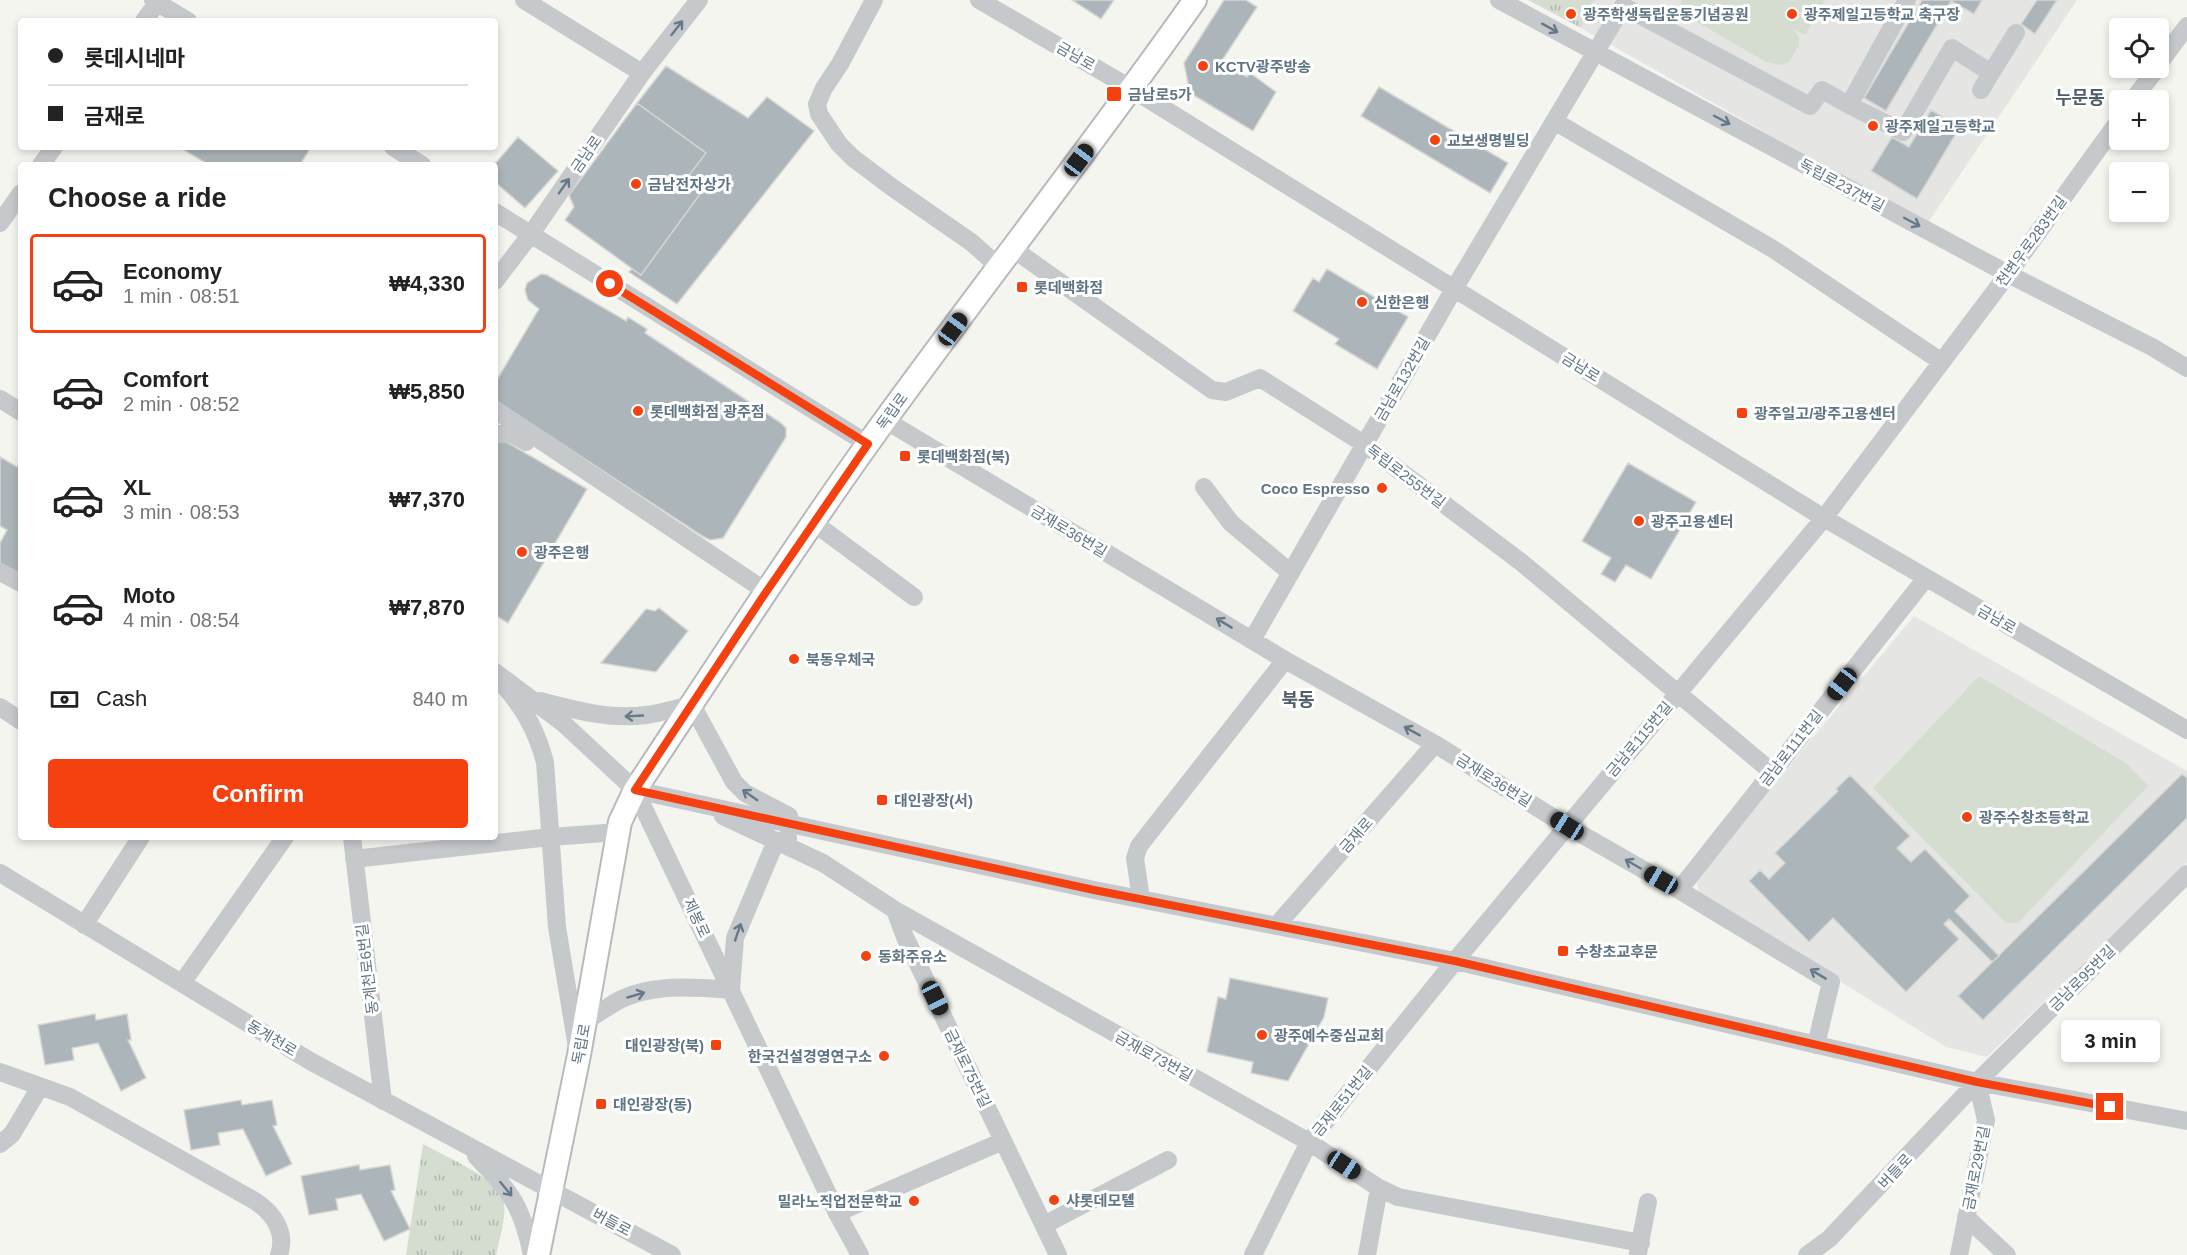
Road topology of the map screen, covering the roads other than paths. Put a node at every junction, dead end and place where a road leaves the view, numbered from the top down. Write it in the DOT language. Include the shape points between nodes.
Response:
graph roads {
  1 [pos="524,0"];
  2 [pos="699,0"];
  3 [pos="874,0"];
  4 [pos="979,0"];
  5 [pos="1195,0"];
  6 [pos="1499,0"];
  7 [pos="1907,0"];
  8 [pos="156,1"];
  9 [pos="1622,2"];
  10 [pos="146,18"];
  11 [pos="183,18"];
  12 [pos="2187,26"];
  13 [pos="2016,33"];
  14 [pos="2169,51"];
  15 [pos="1595,53"];
  16 [pos="642,73"];
  17 [pos="1991,73"];
  18 [pos="1132,89"];
  19 [pos="1981,90"];
  20 [pos="1849,105"];
  21 [pos="1554,121"];
  22 [pos="2109,134"];
  23 [pos="18,197"];
  24 [pos="498,214"];
  25 [pos="0,223"];
  26 [pos="531,234"];
  27 [pos="1012,248"];
  28 [pos="998,267"];
  29 [pos="2008,274"];
  30 [pos="498,277"];
  31 [pos="1454,288"];
  32 [pos="1942,362"];
  33 [pos="2187,368"];
  34 [pos="0,399"];
  35 [pos="18,410"];
  36 [pos="498,412"];
  37 [pos="885,420"];
  38 [pos="498,433"];
  39 [pos="868,444"];
  40 [pos="1364,444"];
  41 [pos="1203,487"];
  42 [pos="1824,518"];
  43 [pos="814,523"];
  44 [pos="0,572"];
  45 [pos="1291,573"];
  46 [pos="1926,578"];
  47 [pos="18,581"];
  48 [pos="764,595"];
  49 [pos="914,597"];
  50 [pos="1252,640"];
  51 [pos="1285,660"];
  52 [pos="498,676"];
  53 [pos="498,678"];
  54 [pos="1677,693"];
  55 [pos="531,699"];
  56 [pos="692,705"];
  57 [pos="0,707"];
  58 [pos="18,719"];
  59 [pos="2187,730"];
  60 [pos="1435,744"];
  61 [pos="1772,772"];
  62 [pos="635,790"];
  63 [pos="691,802"];
  64 [pos="1567,826"];
  65 [pos="821,830"];
  66 [pos="619,832"];
  67 [pos="550,837"];
  68 [pos="139,840"];
  69 [pos="283,840"];
  70 [pos="352,840"];
  71 [pos="778,842"];
  72 [pos="354,859"];
  73 [pos="0,873"];
  74 [pos="2187,874"];
  75 [pos="1680,890"];
  76 [pos="1141,899"];
  77 [pos="895,910"];
  78 [pos="84,925"];
  79 [pos="1276,926"];
  80 [pos="1455,961"];
  81 [pos="182,982"];
  82 [pos="731,990"];
  83 [pos="585,1022"];
  84 [pos="1816,1045"];
  85 [pos="579,1055"];
  86 [pos="0,1072"];
  87 [pos="1977,1082"];
  88 [pos="40,1087"];
  89 [pos="383,1101"];
  90 [pos="2187,1108"];
  91 [pos="2154,1115"];
  92 [pos="2187,1122"];
  93 [pos="1003,1141"];
  94 [pos="1309,1142"];
  95 [pos="0,1144"];
  96 [pos="466,1146"];
  97 [pos="1168,1160"];
  98 [pos="1379,1188"];
  99 [pos="551,1189"];
  100 [pos="1648,1202"];
  101 [pos="837,1213"];
  102 [pos="1966,1217"];
  103 [pos="1044,1224"];
  104 [pos="1639,1249"];
  105 [pos="279,1255"];
  106 [pos="531,1255"];
  107 [pos="538,1255"];
  108 [pos="672,1255"];
  109 [pos="860,1255"];
  110 [pos="1058,1255"];
  111 [pos="1252,1255"];
  112 [pos="1367,1255"];
  113 [pos="1807,1255"];
  114 [pos="1959,1255"];
  115 [pos="2007,1255"];
  1 -- 16 [label="street"];
  16 -- 2 [label="street, 금남로, one-way"];
  3 -- 28 [label="street" via="824,88 817,104 819,114 853,158 971,242"];
  4 -- 18 [label="street, 금남로"];
  5 -- 18 [label="main road, 독립로"];
  6 -- 15 [label="street, 독립로237번길, one-way"];
  7 -- 20 [label="street"];
  8 -- 10 [label="street"];
  8 -- 11 [label="street"];
  9 -- 15 [label="street, 금남로132번길"];
  9 -- 20 [label="street" via="1810,106 1822,90"];
  12 -- 14 [label="street"];
  13 -- 17 [label="street"];
  15 -- 21 [label="street, 금남로132번길"];
  15 -- 29 [label="street, 독립로237번길, one-way"];
  26 -- 16 [label="street, 금남로, one-way"];
  17 -- 19 [label="street"];
  17 -- 20 [label="street" via="1952,48 1903,132"];
  18 -- 27 [label="main road, 독립로"];
  18 -- 31 [label="street, 금남로"];
  21 -- 31 [label="street, 금남로132번길"];
  21 -- 32 [label="street" via="1773,249"];
  22 -- 29 [label="street, 천변우로283번길"];
  23 -- 25 [label="street"];
  24 -- 26 [label="street"];
  26 -- 30 [label="street"];
  26 -- 39 [label="street"];
  27 -- 28 [label="main road, 독립로"];
  27 -- 40 [label="street, 독립로255번길" via="1212,390 1226,392 1260,378"];
  28 -- 37 [label="main road, 독립로"];
  29 -- 32 [label="street, 천변우로283번길"];
  29 -- 33 [label="street, 독립로237번길"];
  31 -- 40 [label="street, 금남로132번길"];
  31 -- 42 [label="street, 금남로"];
  32 -- 42 [label="street, 천변우로283번길"];
  34 -- 35 [label="street"];
  36 -- 48 [label="street"];
  37 -- 39 [label="main road, 독립로"];
  50 -- 37 [label="street, 금재로36번길, one-way"];
  38 -- 48 [label="street" via="516,436"];
  39 -- 43 [label="main road, 독립로"];
  40 -- 45 [label="street, 금남로132번길"];
  40 -- 54 [label="street, 독립로255번길" via="1521,562"];
  41 -- 45 [label="street" via="1232,523"];
  42 -- 46 [label="street, 금남로"];
  42 -- 54 [label="street, 금남로115번길"];
  43 -- 48 [label="main road, 독립로"];
  43 -- 49 [label="street"];
  44 -- 47 [label="street"];
  45 -- 50 [label="street, 금남로132번길"];
  46 -- 59 [label="street, 금남로"];
  46 -- 61 [label="street, 금남로111번길"];
  48 -- 56 [label="main road, 독립로"];
  50 -- 51 [label="street, 금재로36번길"];
  60 -- 51 [label="street, 금재로36번길, one-way"];
  51 -- 76 [label="street" via="1139,846 1135,858"];
  52 -- 55 [label="street, 제봉로"];
  53 -- 67 [label="street" via="529,718 539,740 545,762"];
  54 -- 61 [label="street, 독립로255번길"];
  54 -- 64 [label="street, 금남로115번길"];
  56 -- 55 [label="street, one-way" via="647,715 614,717"];
  55 -- 62 [label="street, 제봉로" via="563,723"];
  56 -- 62 [label="main road, 독립로"];
  65 -- 56 [label="street, one-way" via="745,793 726,769"];
  57 -- 58 [label="street"];
  60 -- 64 [label="street, 금재로36번길"];
  60 -- 79 [label="street, 금재로"];
  61 -- 75 [label="street, 금남로111번길"];
  62 -- 63 [label="street"];
  62 -- 66 [label="main road, 독립로"];
  62 -- 82 [label="street, 제봉로"];
  63 -- 65 [label="street"];
  63 -- 71 [label="street, 금재로73번길"];
  75 -- 64 [label="street, 금재로36번길, one-way"];
  64 -- 80 [label="street, 금남로115번길"];
  65 -- 71 [label="street"];
  65 -- 76 [label="street"];
  66 -- 67 [label="street"];
  66 -- 83 [label="main road, 독립로"];
  67 -- 72 [label="street"];
  67 -- 85 [label="street" via="557,927"];
  68 -- 78 [label="street"];
  69 -- 81 [label="street"];
  70 -- 72 [label="street, 동계천로6번길"];
  71 -- 77 [label="street, 금재로73번길" via="824,863"];
  82 -- 71 [label="street, one-way" via="735,938"];
  72 -- 89 [label="street, 동계천로6번길"];
  73 -- 78 [label="street, 동계천로"];
  74 -- 87 [label="street, 금남로95번길"];
  84 -- 75 [label="street, 금재로36번길, one-way" via="1831,982"];
  76 -- 79 [label="street"];
  77 -- 93 [label="street, 금재로75번길"];
  77 -- 94 [label="street, 금재로73번길"];
  78 -- 81 [label="street, 동계천로"];
  79 -- 80 [label="street"];
  80 -- 84 [label="street"];
  80 -- 94 [label="street, 금재로51번길"];
  81 -- 89 [label="street, 동계천로"];
  83 -- 82 [label="street, one-way" via="618,1000 653,990 687,986"];
  82 -- 101 [label="street, 제봉로"];
  83 -- 85 [label="main road, 독립로"];
  84 -- 87 [label="street"];
  85 -- 99 [label="main road, 독립로"];
  86 -- 88 [label="street"];
  87 -- 91 [label="street"];
  87 -- 102 [label="street, 금재로29번길" via="1986,1120"];
  87 -- 113 [label="street, 버들로" via="1851,1217"];
  88 -- 95 [label="street" via="12,1134"];
  88 -- 105 [label="street" via="70,1097 267,1209 279,1230"];
  89 -- 96 [label="street, 동계천로"];
  90 -- 91 [label="street"];
  91 -- 92 [label="street"];
  93 -- 101 [label="street"];
  93 -- 103 [label="street, 금재로75번길"];
  94 -- 98 [label="street, 금재로73번길"];
  94 -- 111 [label="street, 금재로51번길"];
  96 -- 99 [label="street, 동계천로"];
  96 -- 106 [label="street, one-way" via="516,1203"];
  97 -- 103 [label="street"];
  98 -- 104 [label="street, 금재로73번길" via="1398,1197"];
  98 -- 112 [label="street"];
  99 -- 107 [label="main road, 독립로"];
  99 -- 108 [label="street, 버들로"];
  100 -- 104 [label="street"];
  101 -- 109 [label="street, 제봉로"];
  102 -- 114 [label="street, 금재로29번길"];
  102 -- 115 [label="street"];
  103 -- 110 [label="street, 금재로75번길"];
}
